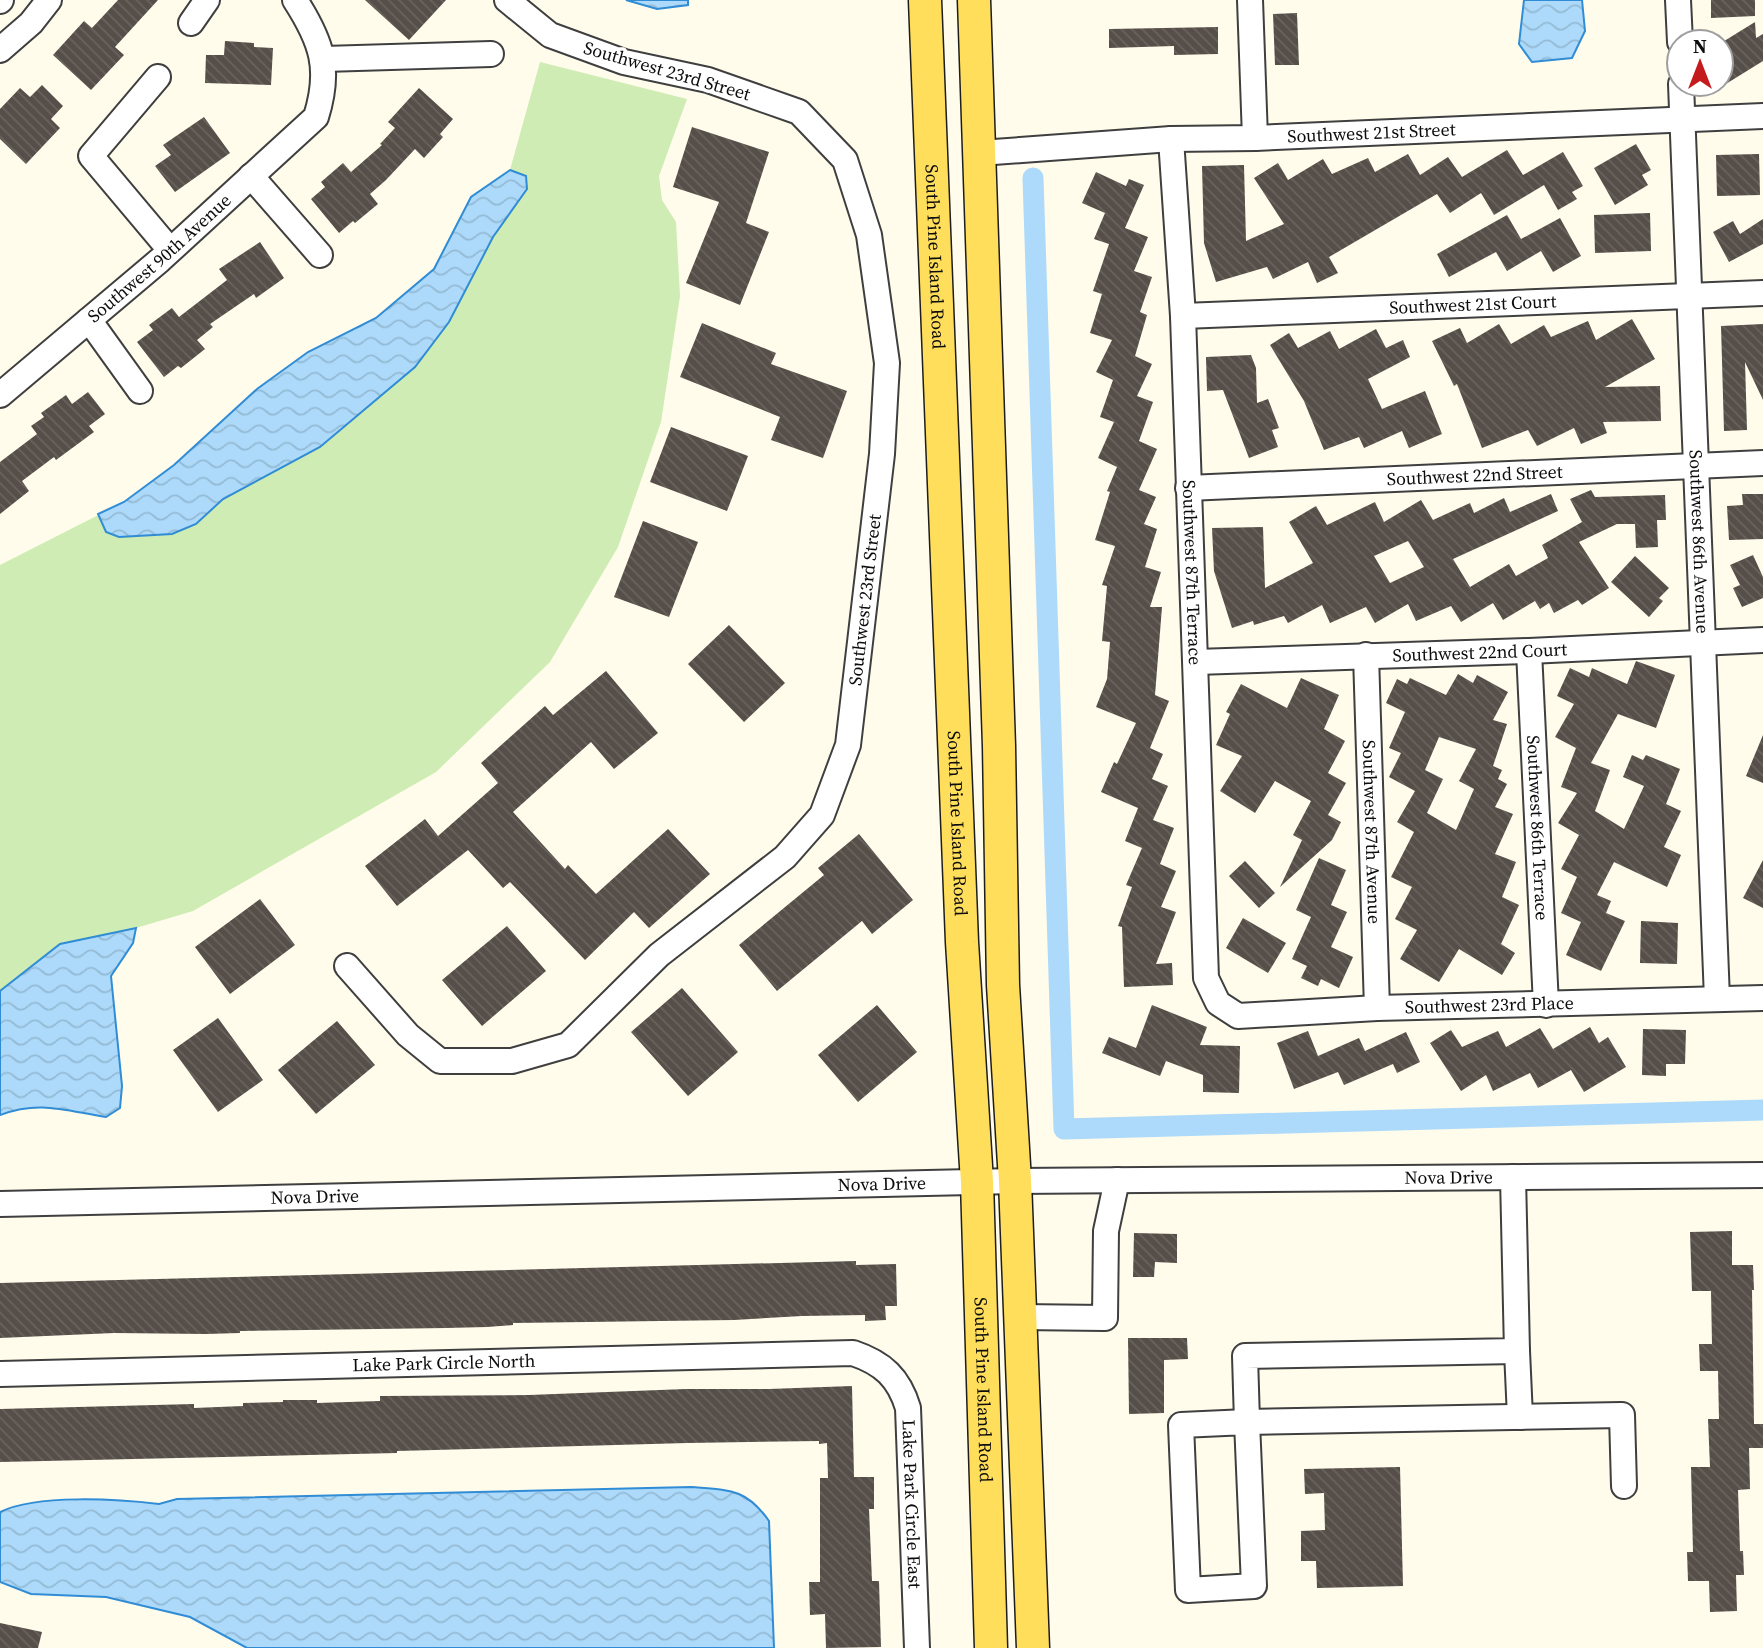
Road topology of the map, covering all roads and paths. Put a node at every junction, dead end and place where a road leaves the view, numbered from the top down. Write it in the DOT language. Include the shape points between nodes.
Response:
graph roads {
  1 [pos="50,0"];
  2 [pos="208,0"];
  3 [pos="295,0"];
  4 [pos="507,0"];
  5 [pos="925,0"];
  6 [pos="974,0"];
  7 [pos="1250,0"];
  8 [pos="1678,0"];
  9 [pos="191,23"];
  10 [pos="1679,28"];
  11 [pos="0,50"];
  12 [pos="491,54"];
  13 [pos="324,59"];
  14 [pos="158,77"];
  15 [pos="1682,98"];
  16 [pos="1763,116"];
  17 [pos="1683,120"];
  18 [pos="1255,138"];
  19 [pos="1171,139"];
  20 [pos="980,153"];
  21 [pos="251,176"];
  22 [pos="170,250"];
  23 [pos="320,255"];
  24 [pos="1763,293"];
  25 [pos="1689,296"];
  26 [pos="1183,316"];
  27 [pos="89,320"];
  28 [pos="140,391"];
  29 [pos="0,395"];
  30 [pos="1763,463"];
  31 [pos="1696,466"];
  32 [pos="1188,488"];
  33 [pos="1763,640"];
  34 [pos="1703,642"];
  35 [pos="1529,651"];
  36 [pos="1366,655"];
  37 [pos="1196,662"];
  38 [pos="347,966"];
  39 [pos="1763,998"];
  40 [pos="1717,999"];
  41 [pos="1219,1003"];
  42 [pos="1546,1005"];
  43 [pos="1377,1008"];
  44 [pos="1763,1174"];
  45 [pos="1513,1177"];
  46 [pos="1117,1180"];
  47 [pos="1015,1181"];
  48 [pos="977,1182"];
  49 [pos="0,1204"];
  50 [pos="1020,1317"];
  51 [pos="1517,1351"];
  52 [pos="885,1368"];
  53 [pos="0,1374"];
  54 [pos="1520,1417"];
  55 [pos="1247,1422"];
  56 [pos="1624,1486"];
  57 [pos="917,1648"];
  58 [pos="991,1648"];
  59 [pos="1033,1648"];
  1 -- 11 [label="street"];
  2 -- 9 [label="street"];
  3 -- 13 [label="street"];
  4 -- 38 [label="street, Southwest 23rd Street" via="550,35 624,62 708,80 799,112 845,160 869,235 887,363 882,454 848,745 822,815 785,857 659,955 568,1045 512,1061 440,1060 408,1035"];
  5 -- 48 [label="main road, South Pine Island Road" via="962,942"];
  6 -- 20 [label="main road"];
  7 -- 18 [label="street"];
  8 -- 10 [label="street"];
  12 -- 13 [label="street"];
  13 -- 21 [label="street, Southwest 90th Avenue" via="324,91 316,117"];
  14 -- 22 [label="street" via="91,156"];
  15 -- 17 [label="street, Southwest 86th Avenue"];
  16 -- 17 [label="street, Southwest 21st Street"];
  17 -- 18 [label="street, Southwest 21st Street"];
  17 -- 25 [label="street, Southwest 86th Avenue"];
  18 -- 19 [label="street, Southwest 21st Street"];
  19 -- 20 [label="street, Southwest 21st Street"];
  19 -- 26 [label="street, Southwest 87th Terrace"];
  20 -- 47 [label="main road" via="1003,985"];
  21 -- 22 [label="street, Southwest 90th Avenue"];
  21 -- 23 [label="street"];
  22 -- 27 [label="street, Southwest 90th Avenue"];
  24 -- 25 [label="street, Southwest 21st Court"];
  25 -- 26 [label="street, Southwest 21st Court"];
  25 -- 31 [label="street, Southwest 86th Avenue"];
  26 -- 32 [label="street, Southwest 87th Terrace"];
  27 -- 28 [label="street"];
  27 -- 29 [label="street, Southwest 90th Avenue"];
  30 -- 31 [label="street, Southwest 22nd Street"];
  31 -- 32 [label="street, Southwest 22nd Street"];
  31 -- 34 [label="street, Southwest 86th Avenue"];
  32 -- 37 [label="street, Southwest 87th Terrace"];
  33 -- 34 [label="street, Southwest 22nd Court"];
  34 -- 35 [label="street, Southwest 22nd Court"];
  34 -- 40 [label="street, Southwest 86th Avenue"];
  35 -- 36 [label="street, Southwest 22nd Court"];
  35 -- 42 [label="street, Southwest 86th Terrace"];
  36 -- 37 [label="street, Southwest 22nd Court"];
  36 -- 43 [label="street, Southwest 87th Avenue"];
  37 -- 41 [label="street, Southwest 87th Terrace" via="1206,978"];
  39 -- 40 [label="street, Southwest 23rd Place"];
  40 -- 42 [label="street, Southwest 23rd Place"];
  41 -- 43 [label="street, Southwest 23rd Place" via="1238,1016"];
  42 -- 43 [label="street, Southwest 23rd Place"];
  44 -- 45 [label="street, Nova Drive"];
  45 -- 46 [label="street, Nova Drive"];
  45 -- 51 [label="street"];
  46 -- 47 [label="street, Nova Drive"];
  46 -- 50 [label="street" via="1106,1231 1105,1318"];
  47 -- 48 [label="street, Nova Drive"];
  47 -- 50 [label="main road"];
  48 -- 49 [label="street, Nova Drive"];
  48 -- 58 [label="main road, South Pine Island Road"];
  50 -- 59 [label="main road"];
  51 -- 54 [label="street"];
  51 -- 55 [label="street" via="1245,1356"];
  52 -- 53 [label="street, Lake Park Circle North" via="853,1353 839,1352"];
  52 -- 57 [label="street, Lake Park Circle East" via="904,1394 910,1420"];
  54 -- 55 [label="street"];
  54 -- 56 [label="street" via="1622,1415"];
  55 -- 55 [label="street" via="1181,1424 1188,1590 1254,1586"];
}
